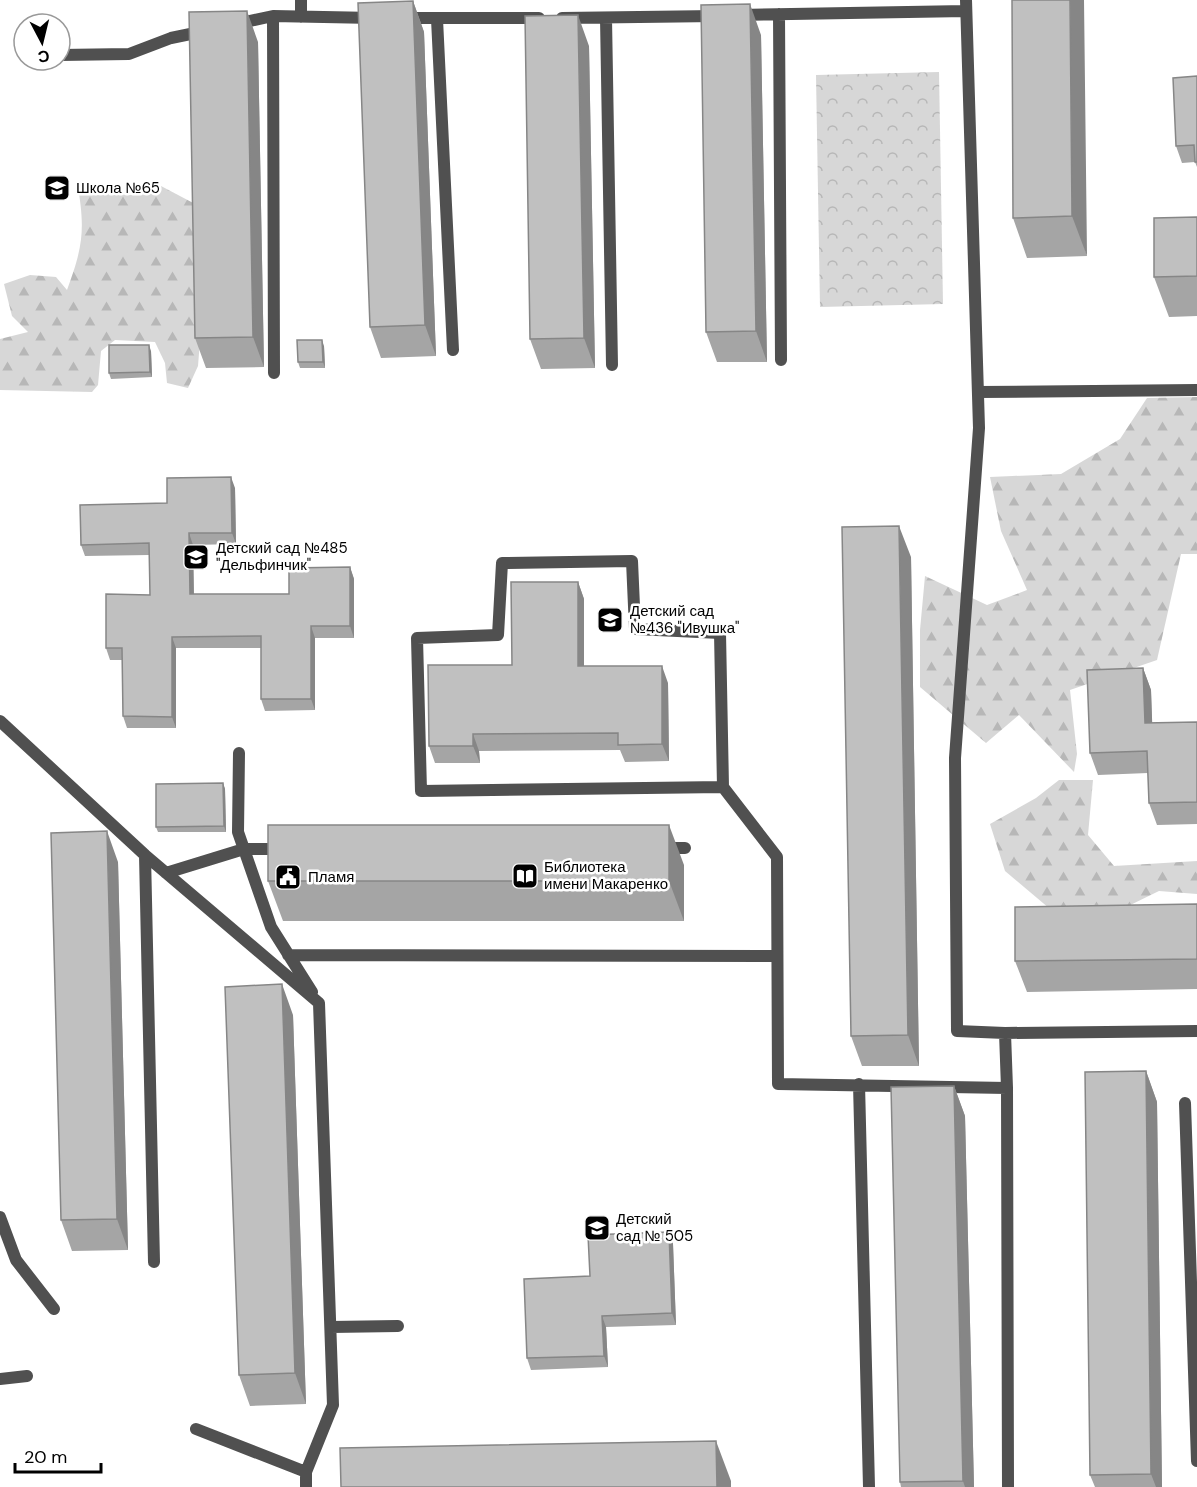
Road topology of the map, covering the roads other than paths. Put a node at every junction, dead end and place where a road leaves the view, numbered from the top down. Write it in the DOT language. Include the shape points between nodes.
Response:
graph roads {
  1 [pos="301,0"];
  2 [pos="966,5"];
  3 [pos="779,14"];
  4 [pos="273,16"];
  5 [pos="301,17"];
  6 [pos="606,18"];
  7 [pos="437,19"];
  8 [pos="72,55"];
  9 [pos="453,350"];
  10 [pos="781,360"];
  11 [pos="612,365"];
  12 [pos="274,373"];
  13 [pos="1197,390"];
  14 [pos="978,392"];
  15 [pos="0,721"];
  16 [pos="239,753"];
  17 [pos="723,787"];
  18 [pos="650,848"];
  19 [pos="685,848"];
  20 [pos="244,849"];
  21 [pos="291,849"];
  22 [pos="145,855"];
  23 [pos="166,873"];
  24 [pos="288,954"];
  25 [pos="777,956"];
  26 [pos="319,1003"];
  27 [pos="1197,1031"];
  28 [pos="1005,1033"];
  29 [pos="859,1084"];
  30 [pos="1007,1088"];
  31 [pos="1185,1103"];
  32 [pos="0,1217"];
  33 [pos="154,1262"];
  34 [pos="54,1309"];
  35 [pos="398,1326"];
  36 [pos="331,1328"];
  37 [pos="27,1376"];
  38 [pos="0,1379"];
  39 [pos="196,1429"];
  40 [pos="1197,1461"];
  41 [pos="306,1473"];
  42 [pos="306,1487"];
  43 [pos="869,1487"];
  44 [pos="1008,1487"];
  1 -- 5 [label="lane"];
  2 -- 3 [label="lane"];
  2 -- 14 [label="lane"];
  3 -- 6 [label="lane"];
  3 -- 10 [label="lane"];
  4 -- 5 [label="lane"];
  4 -- 8 [label="lane" via="171,38 129,54"];
  4 -- 12 [label="lane"];
  5 -- 7 [label="lane"];
  6 -- 7 [label="lane"];
  6 -- 11 [label="lane"];
  7 -- 9 [label="lane"];
  13 -- 14 [label="lane"];
  14 -- 28 [label="lane" via="979,429 955,758 957,1031"];
  15 -- 22 [label="lane"];
  16 -- 20 [label="lane" via="238,832"];
  17 -- 17 [label="lane" via="421,791 417,638 498,635 502,563 632,561 634,629 720,633"];
  17 -- 25 [label="lane" via="777,857"];
  18 -- 19 [label="lane"];
  20 -- 21 [label="lane"];
  20 -- 23 [label="lane"];
  20 -- 24 [label="lane" via="271,927"];
  22 -- 23 [label="lane"];
  22 -- 33 [label="lane"];
  23 -- 26 [label="lane"];
  24 -- 25 [label="lane"];
  24 -- 26 [label="lane"];
  25 -- 29 [label="lane" via="778,1084"];
  26 -- 36 [label="lane"];
  27 -- 28 [label="lane"];
  28 -- 30 [label="lane"];
  29 -- 30 [label="lane"];
  29 -- 43 [label="lane"];
  30 -- 44 [label="lane"];
  31 -- 40 [label="lane"];
  32 -- 34 [label="lane" via="16,1260"];
  35 -- 36 [label="lane"];
  36 -- 41 [label="lane" via="333,1405"];
  37 -- 38 [label="lane"];
  39 -- 41 [label="lane"];
  41 -- 42 [label="lane"];
}
